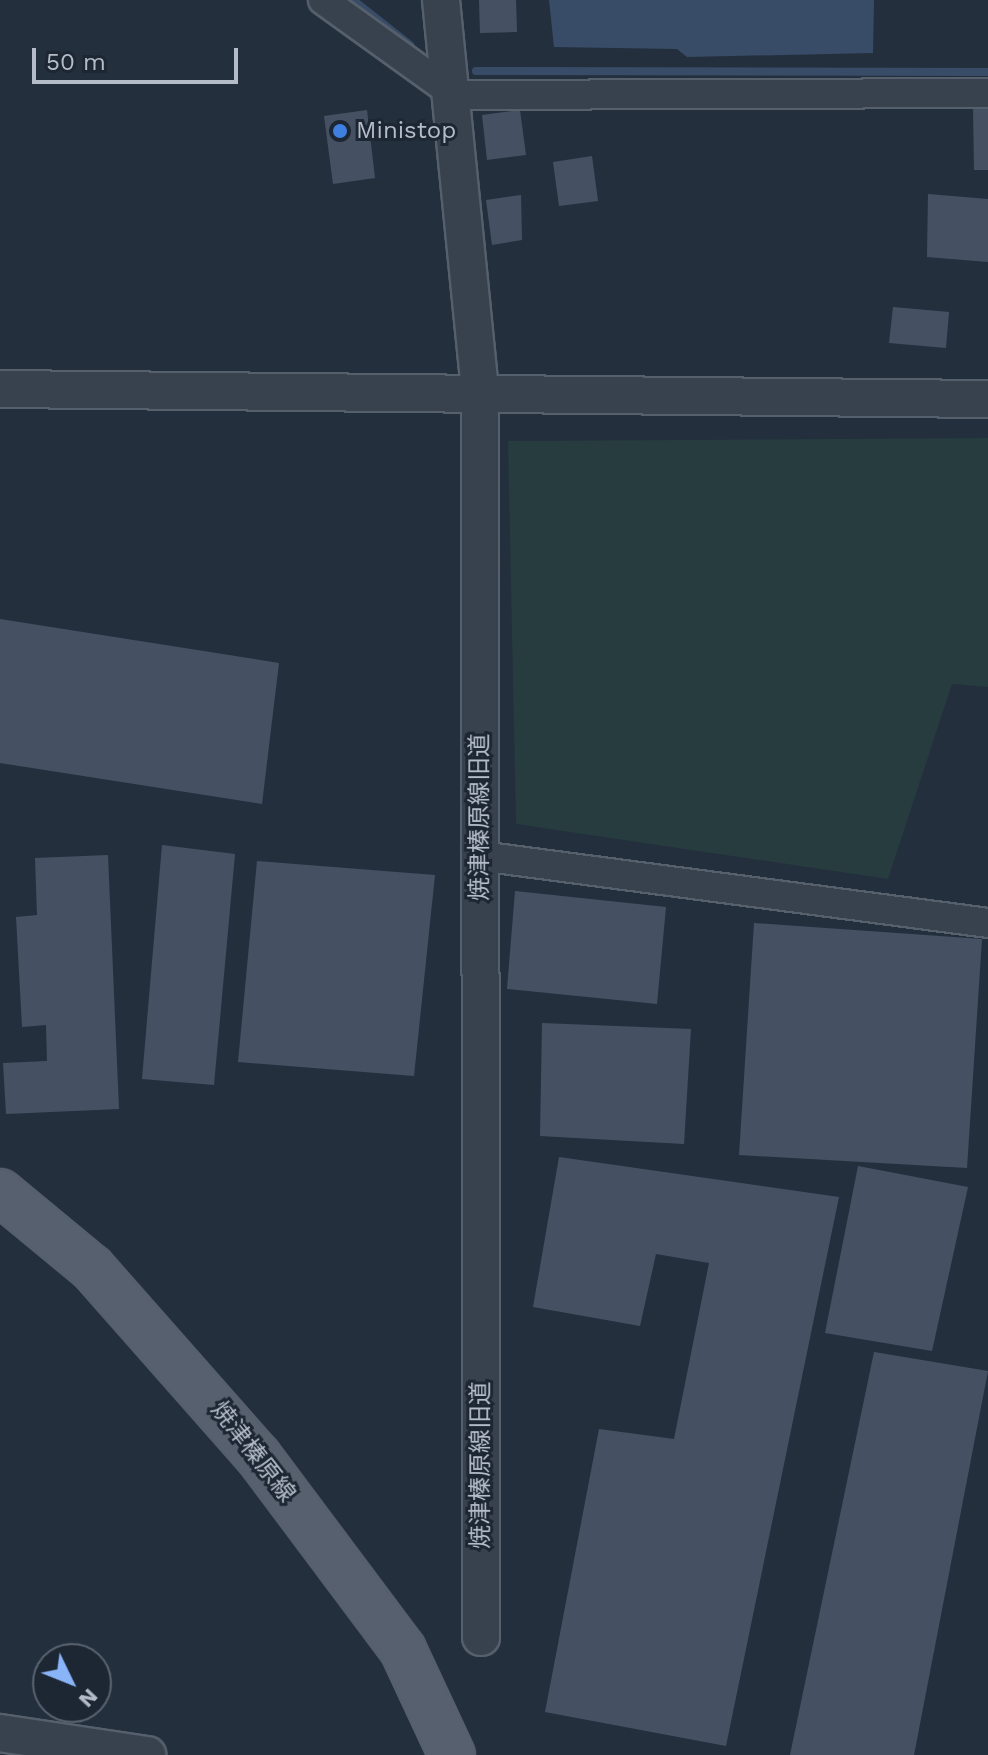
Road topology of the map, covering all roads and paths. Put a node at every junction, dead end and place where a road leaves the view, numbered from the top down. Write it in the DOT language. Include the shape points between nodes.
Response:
graph roads {
  1 [pos="323,0"];
  2 [pos="441,0"];
  3 [pos="988,93"];
  4 [pos="455,95"];
  5 [pos="0,389"];
  6 [pos="480,392"];
  7 [pos="988,399"];
  8 [pos="480,856"];
  9 [pos="988,923"];
  10 [pos="0,1192"];
  11 [pos="481,1637"];
  12 [pos="0,1733"];
  13 [pos="147,1755"];
  14 [pos="452,1755"];
  1 -- 4 [label="street"];
  2 -- 4 [label="street, 焼津榛原線旧道"];
  3 -- 4 [label="street"];
  4 -- 6 [label="street, 焼津榛原線旧道"];
  5 -- 6 [label="street"];
  6 -- 7 [label="street"];
  6 -- 8 [label="street, 焼津榛原線旧道"];
  8 -- 9 [label="street"];
  8 -- 11 [label="street, 焼津榛原線旧道"];
  10 -- 14 [label="main road, 焼津榛原線" via="92,1268 258,1456 403,1650"];
  12 -- 13 [label="street"];
}
